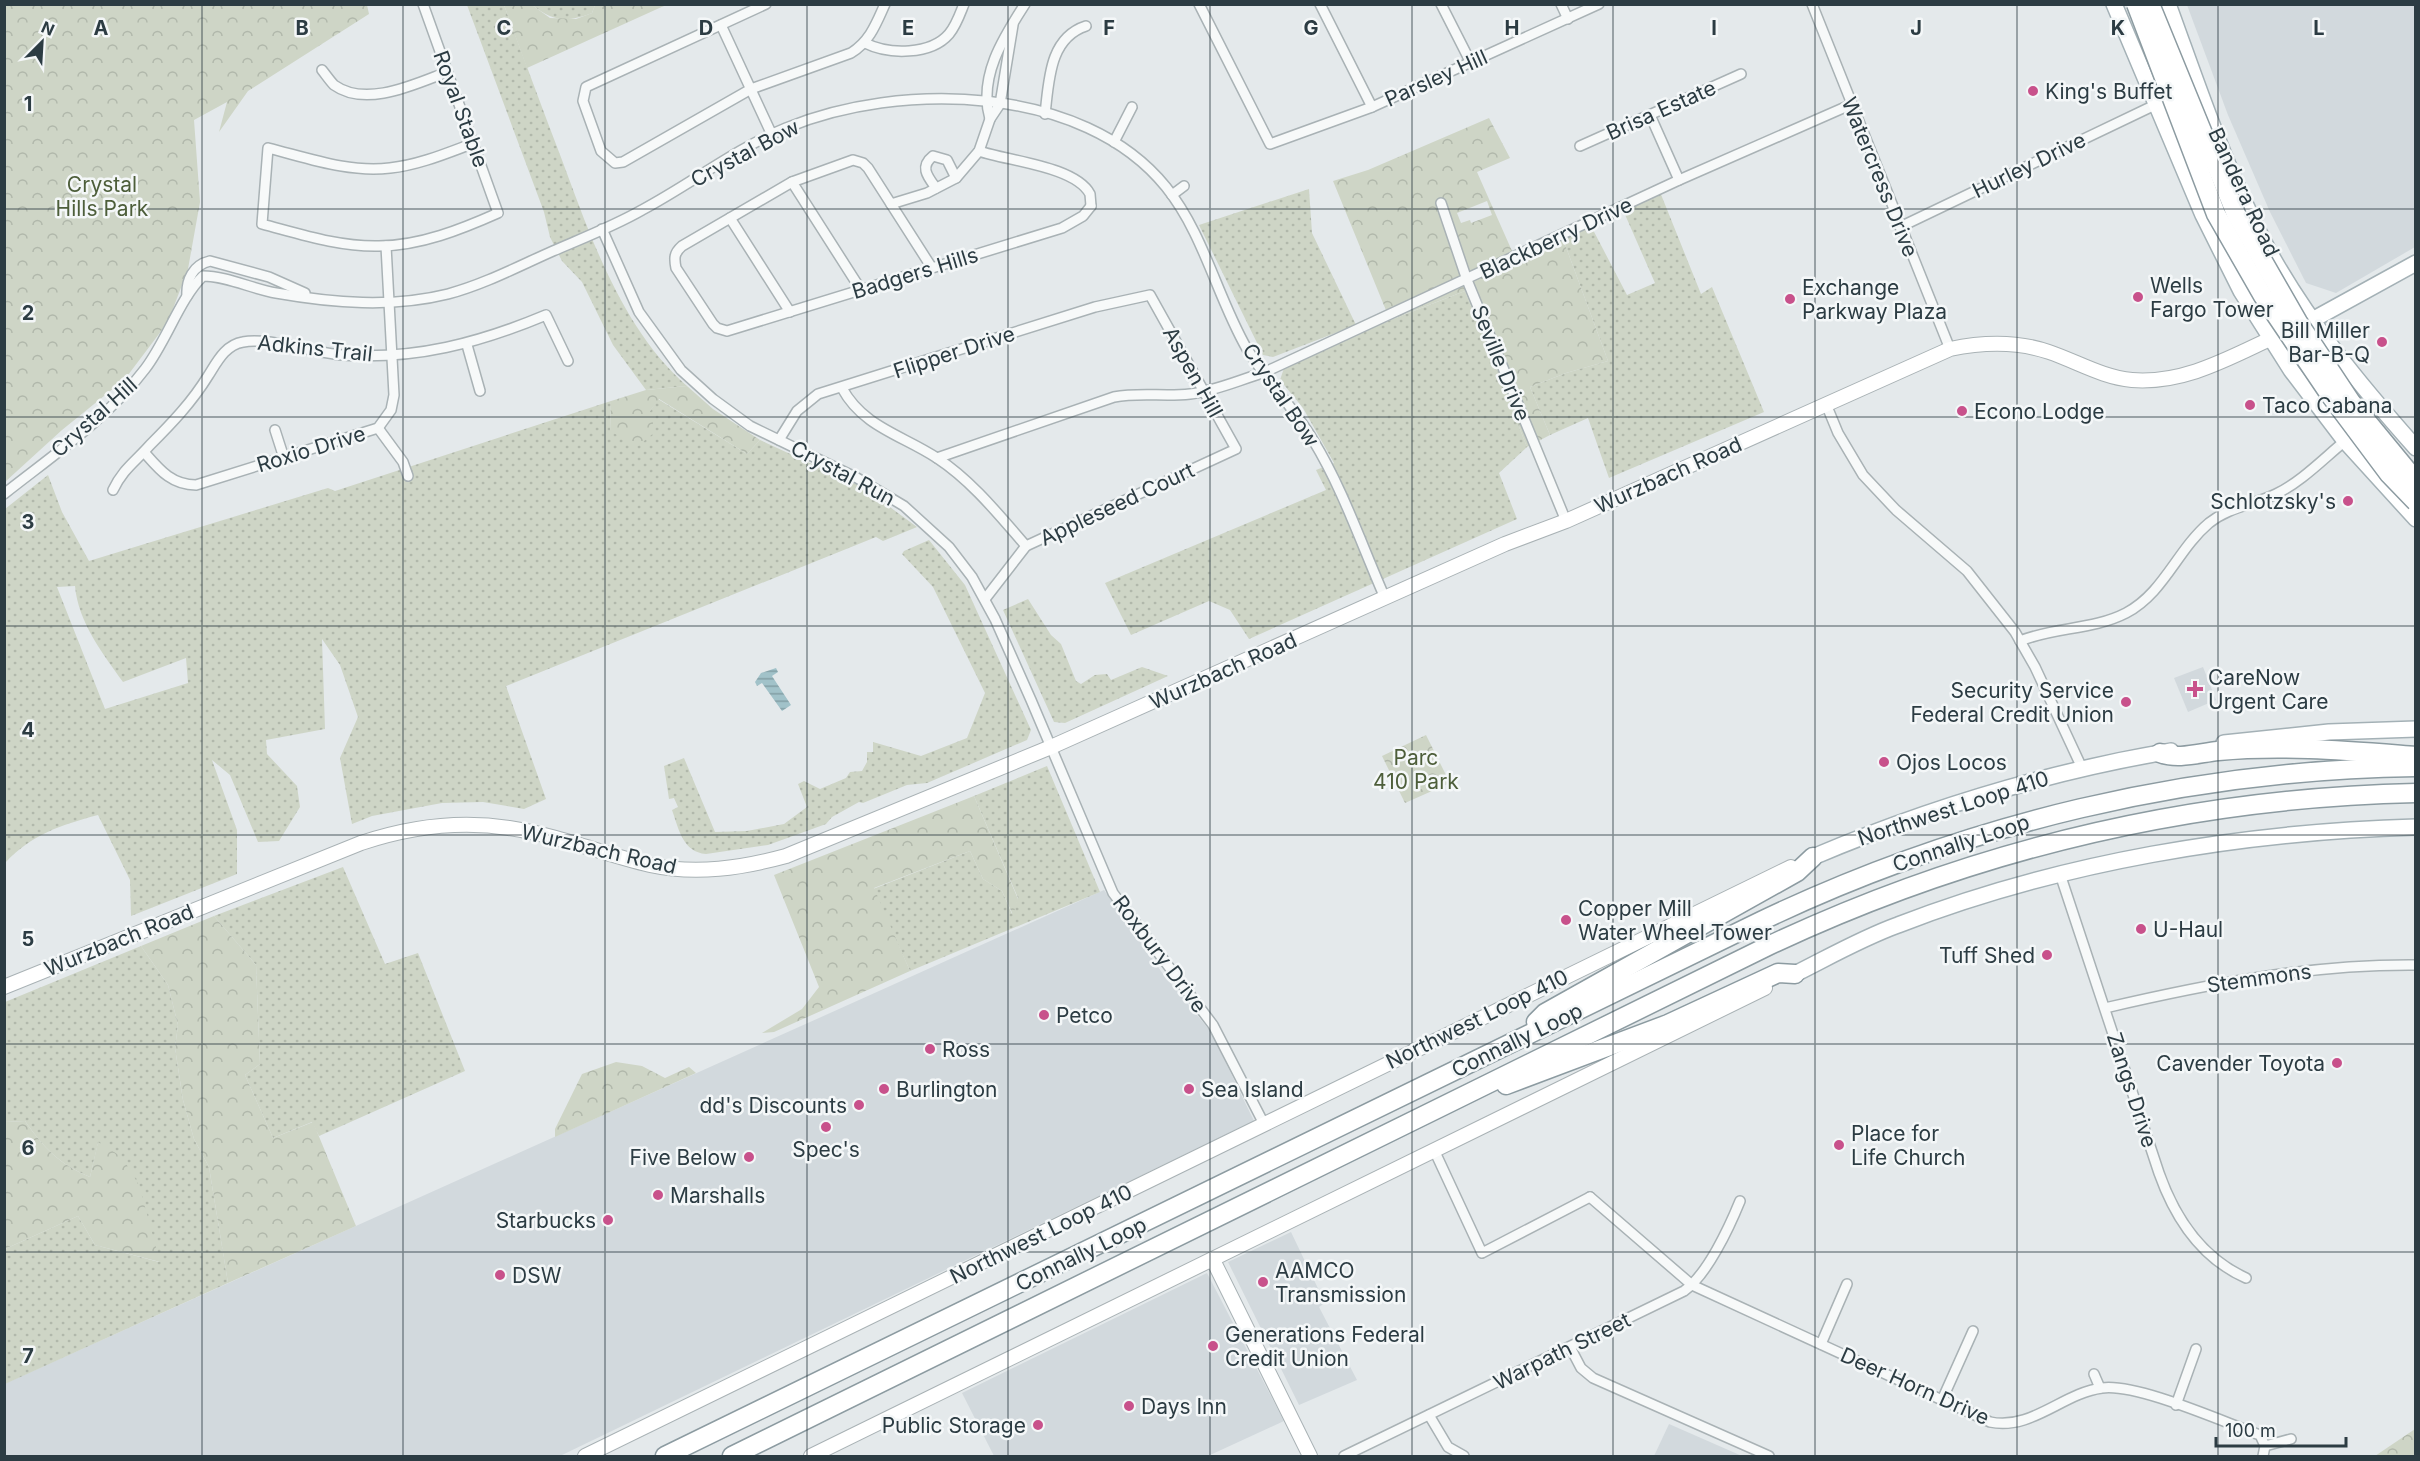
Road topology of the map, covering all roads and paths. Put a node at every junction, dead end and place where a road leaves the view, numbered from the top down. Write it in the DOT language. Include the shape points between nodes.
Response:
graph roads {
  1 [pos="423,4"];
  2 [pos="766,4"];
  3 [pos="885,4"];
  4 [pos="1025,4"];
  5 [pos="1199,4"];
  6 [pos="1320,4"];
  7 [pos="1441,4"];
  8 [pos="1561,4"];
  9 [pos="1599,4"];
  10 [pos="1812,4"];
  11 [pos="2114,4"];
  12 [pos="2136,4"];
  13 [pos="2150,4"];
  14 [pos="2168,4"];
  15 [pos="964,5"];
  16 [pos="1568,19"];
  17 [pos="721,25"];
  18 [pos="1013,25"];
  19 [pos="1086,26"];
  20 [pos="865,43"];
  21 [pos="2138,62"];
  22 [pos="1471,63"];
  23 [pos="2191,67"];
  24 [pos="322,70"];
  25 [pos="447,72"];
  26 [pos="1741,74"];
  27 [pos="751,89"];
  28 [pos="986,102"];
  29 [pos="1000,104"];
  30 [pos="2157,104"];
  31 [pos="1850,105"];
  32 [pos="1132,107"];
  33 [pos="1372,107"];
  34 [pos="1046,114"];
  35 [pos="1650,115"];
  36 [pos="990,119"];
  37 [pos="772,135"];
  38 [pos="1114,142"];
  39 [pos="474,143"];
  40 [pos="1580,146"];
  41 [pos="979,151"];
  42 [pos="956,178"];
  43 [pos="1679,180"];
  44 [pos="792,182"];
  45 [pos="1184,186"];
  46 [pos="936,188"];
  47 [pos="1172,195"];
  48 [pos="1441,203"];
  49 [pos="891,204"];
  50 [pos="1091,206"];
  51 [pos="1101,211"];
  52 [pos="730,218"];
  53 [pos="1900,227"];
  54 [pos="602,229"];
  55 [pos="386,246"];
  56 [pos="214,261"];
  57 [pos="2415,263"];
  58 [pos="932,268"];
  59 [pos="208,276"];
  60 [pos="1467,280"];
  61 [pos="861,290"];
  62 [pos="1150,295"];
  63 [pos="187,296"];
  64 [pos="313,297"];
  65 [pos="388,303"];
  66 [pos="790,312"];
  67 [pos="2312,321"];
  68 [pos="2272,338"];
  69 [pos="467,345"];
  70 [pos="1950,350"];
  71 [pos="393,355"];
  72 [pos="568,361"];
  73 [pos="1263,373"];
  74 [pos="842,388"];
  75 [pos="480,391"];
  76 [pos="1204,392"];
  77 [pos="1827,404"];
  78 [pos="378,428"];
  79 [pos="275,430"];
  80 [pos="779,440"];
  81 [pos="2345,441"];
  82 [pos="2415,448"];
  83 [pos="1236,449"];
  84 [pos="144,452"];
  85 [pos="284,458"];
  86 [pos="937,458"];
  87 [pos="408,476"];
  88 [pos="2415,481"];
  89 [pos="113,490"];
  90 [pos="4,494"];
  91 [pos="2415,502"];
  92 [pos="2415,519"];
  93 [pos="1566,521"];
  94 [pos="1026,546"];
  95 [pos="1385,598"];
  96 [pos="985,599"];
  97 [pos="2020,641"];
  98 [pos="2415,729"];
  99 [pos="1051,747"];
  100 [pos="2160,753"];
  101 [pos="2415,756"];
  102 [pos="2415,767"];
  103 [pos="2082,768"];
  104 [pos="2415,793"];
  105 [pos="2415,827"];
  106 [pos="1813,857"];
  107 [pos="2060,874"];
  108 [pos="2415,965"];
  109 [pos="1795,974"];
  110 [pos="4,987"];
  111 [pos="2105,1008"];
  112 [pos="1520,1038"];
  113 [pos="1453,1101"];
  114 [pos="1264,1124"];
  115 [pos="1435,1152"];
  116 [pos="1588,1187"];
  117 [pos="1590,1197"];
  118 [pos="1740,1201"];
  119 [pos="1213,1260"];
  120 [pos="2246,1278"];
  121 [pos="1847,1284"];
  122 [pos="1692,1285"];
  123 [pos="1973,1331"];
  124 [pos="1821,1344"];
  125 [pos="1570,1347"];
  126 [pos="2196,1350"];
  127 [pos="2094,1374"];
  128 [pos="2100,1388"];
  129 [pos="1942,1400"];
  130 [pos="2176,1405"];
  131 [pos="1429,1415"];
  132 [pos="2291,1439"];
  133 [pos="2265,1446"];
  134 [pos="738,1454"];
  135 [pos="585,1456"];
  136 [pos="665,1456"];
  137 [pos="811,1456"];
  138 [pos="1310,1456"];
  139 [pos="1344,1456"];
  140 [pos="1464,1456"];
  141 [pos="1769,1456"];
  142 [pos="2263,1456"];
  1 -- 25 [label="street, Royal Stable"];
  2 -- 17 [label="street"];
  3 -- 20 [label="street"];
  4 -- 18 [label="street"];
  5 -- 33 [label="street, Parsley Hill" via="1270,144"];
  6 -- 33 [label="street"];
  7 -- 22 [label="street"];
  8 -- 16 [label="street"];
  9 -- 16 [label="street, Parsley Hill"];
  10 -- 31 [label="street, Watercress Drive"];
  11 -- 21 [label="main road, Bandera Road"];
  12 -- 91 [label="highway, bridge" via="2216,214 2263,296 2330,395"];
  13 -- 88 [label="highway, bridge" via="2236,214 2298,322 2351,402"];
  14 -- 23 [label="main road, Bandera Road"];
  15 -- 20 [label="street" via="950,33 930,47 886,51"];
  16 -- 22 [label="street, Parsley Hill"];
  17 -- 27 [label="street"];
  17 -- 27 [label="street" via="596,80 584,91 583,101 601,151 614,163 630,159"];
  18 -- 28 [label="street" via="997,49"];
  18 -- 29 [label="street"];
  19 -- 34 [label="street" via="1072,32 1058,50 1050,76"];
  20 -- 27 [label="street" via="842,58"];
  21 -- 23 [label="main road" via="2131,28 2143,16 2158,12 2168,20"];
  21 -- 30 [label="main road, Bandera Road"];
  22 -- 33 [label="street, Parsley Hill"];
  23 -- 67 [label="main road, Bandera Road" via="2226,160 2266,246"];
  24 -- 25 [label="street" via="334,84 350,92 372,94"];
  25 -- 39 [label="street, Royal Stable"];
  26 -- 35 [label="street, Brisa Estate"];
  27 -- 37 [label="street"];
  28 -- 29 [label="street, Crystal Bow"];
  28 -- 36 [label="street"];
  28 -- 37 [label="street, Crystal Bow" via="927,98 886,102 845,109"];
  29 -- 34 [label="street, Crystal Bow"];
  29 -- 36 [label="street"];
  30 -- 53 [label="street, Hurley Drive"];
  30 -- 68 [label="main road, Bandera Road" via="2203,216 2241,291"];
  31 -- 43 [label="street, Blackberry Drive"];
  31 -- 53 [label="street, Watercress Drive"];
  32 -- 38 [label="street"];
  34 -- 38 [label="street, Crystal Bow"];
  35 -- 40 [label="street, Brisa Estate"];
  35 -- 43 [label="street"];
  36 -- 41 [label="street"];
  37 -- 54 [label="street, Crystal Bow" via="643,210"];
  38 -- 47 [label="street, Crystal Bow" via="1150,169"];
  39 -- 55 [label="street, Royal Stable" via="498,213 459,229"];
  39 -- 55 [label="street" via="438,157 390,168 362,169 268,148 262,224 329,241"];
  41 -- 42 [label="street"];
  41 -- 50 [label="street" via="1044,168 1078,182 1090,194"];
  42 -- 46 [label="street"];
  42 -- 46 [label="street" via="947,160 933,156 926,163 925,172"];
  43 -- 60 [label="street, Blackberry Drive"];
  44 -- 49 [label="street" via="858,161 868,168"];
  44 -- 52 [label="street"];
  44 -- 61 [label="street"];
  45 -- 47 [label="street"];
  46 -- 49 [label="street"];
  47 -- 73 [label="street, Crystal Bow" via="1245,346"];
  48 -- 60 [label="street, Seville Drive"];
  49 -- 58 [label="street"];
  50 -- 51 [label="street"];
  50 -- 58 [label="street, Badgers Hills" via="1083,216 1062,228"];
  52 -- 66 [label="street"];
  52 -- 66 [label="street, Badgers Hills" via="682,246 674,260 676,268 713,324 722,331"];
  53 -- 70 [label="street, Watercress Drive"];
  54 -- 65 [label="street, Crystal Bow" via="480,284 448,294"];
  54 -- 80 [label="street, Crystal Run" via="639,312 681,370 750,426"];
  55 -- 65 [label="street, Roxio Drive"];
  56 -- 63 [label="street, Crystal Hill" via="193,271"];
  56 -- 64 [label="street, Crystal Bow" via="269,277"];
  57 -- 67 [label="main road, Wurzbach Road"];
  58 -- 61 [label="street, Badgers Hills"];
  59 -- 63 [label="street, Crystal Hill"];
  59 -- 64 [label="street, Crystal Bow" via="276,293"];
  60 -- 73 [label="street, Blackberry Drive"];
  60 -- 93 [label="street, Seville Drive"];
  61 -- 66 [label="street, Badgers Hills"];
  62 -- 74 [label="street, Flipper Drive" via="1095,307"];
  62 -- 76 [label="street, Aspen Hill"];
  63 -- 90 [label="street, Crystal Hill" via="161,347 122,396"];
  64 -- 65 [label="street, Crystal Bow" via="350,303"];
  65 -- 71 [label="street, Roxio Drive"];
  67 -- 68 [label="main road, Wurzbach Road"];
  67 -- 82 [label="main road, Bandera Road"];
  68 -- 70 [label="main road, Wurzbach Road" via="2200,371 2155,380 2115,377 2030,346 2002,343"];
  68 -- 81 [label="main road, Bandera Road" via="2291,370"];
  69 -- 71 [label="street, Adkins Trail"];
  69 -- 72 [label="street, Adkins Trail" via="546,315"];
  69 -- 75 [label="street"];
  70 -- 77 [label="main road, Wurzbach Road"];
  71 -- 78 [label="street, Roxio Drive" via="391,410"];
  71 -- 84 [label="street, Adkins Trail" via="341,355 258,341 232,345 189,404"];
  73 -- 76 [label="street, Blackberry Drive"];
  73 -- 95 [label="street, Crystal Bow" via="1315,442"];
  74 -- 80 [label="street, Flipper Drive" via="818,394 797,411"];
  74 -- 86 [label="street" via="864,417"];
  76 -- 83 [label="street, Aspen Hill"];
  76 -- 86 [label="street, Blackberry Drive" via="1114,397"];
  77 -- 93 [label="main road, Wurzbach Road"];
  77 -- 97 [label="street" via="1838,433 1863,475 1896,510 1967,571 1993,600"];
  78 -- 85 [label="street, Roxio Drive"];
  78 -- 87 [label="street" via="403,462"];
  79 -- 85 [label="street"];
  80 -- 96 [label="street, Crystal Run" via="856,477 904,506 949,547"];
  81 -- 92 [label="main road, Bandera Road"];
  81 -- 97 [label="street" via="2276,494 2233,508 2211,521 2190,541 2161,584 2136,607 2105,622 2040,633"];
  83 -- 94 [label="street, Appleseed Court"];
  84 -- 85 [label="street, Roxio Drive" via="165,475 185,485"];
  84 -- 89 [label="street, Adkins Trail" via="122,471"];
  86 -- 94 [label="street" via="968,483"];
  93 -- 95 [label="main road, Wurzbach Road" via="1504,544"];
  94 -- 96 [label="street, Appleseed Court"];
  95 -- 99 [label="main road, Wurzbach Road"];
  96 -- 99 [label="street, Crystal Run"];
  97 -- 103 [label="street"];
  98 -- 100 [label="main road, Northwest Loop 410" via="2280,736"];
  99 -- 110 [label="main road, Wurzbach Road" via="848,833 742,867 683,870 652,865 539,835 483,825 455,824 390,833"];
  99 -- 114 [label="street, Roxbury Drive" via="1113,892 1213,1026"];
  100 -- 101 [label="highway" via="2171,758 2300,748"];
  100 -- 103 [label="main road, Northwest Loop 410"];
  102 -- 112 [label="highway, Connally Loop" via="2215,782 2105,802 1998,829 1834,888"];
  103 -- 106 [label="main road, Northwest Loop 410" via="1942,807"];
  104 -- 113 [label="highway, Connally Loop" via="2298,799 2172,815 2079,834 1965,867 1824,921"];
  105 -- 107 [label="main road" via="2333,832 2180,850"];
  106 -- 112 [label="highway" via="1797,872 1545,1013"];
  106 -- 114 [label="main road, Northwest Loop 410"];
  107 -- 109 [label="main road" via="2008,887 1896,925"];
  107 -- 111 [label="street, Zangs Drive"];
  108 -- 111 [label="street, Stemmons" via="2283,973 2188,988"];
  109 -- 113 [label="highway" via="1778,973 1644,1034 1530,1078"];
  109 -- 115 [label="main road"];
  111 -- 120 [label="street, Zangs Drive" via="2174,1209 2203,1249"];
  112 -- 136 [label="highway, Connally Loop"];
  113 -- 134 [label="highway, Connally Loop"];
  114 -- 135 [label="main road, Northwest Loop 410"];
  115 -- 117 [label="street" via="1482,1253"];
  115 -- 119 [label="main road"];
  116 -- 117 [label="street"];
  117 -- 122 [label="street, Deer Horn Drive"];
  118 -- 122 [label="street"];
  119 -- 137 [label="main road"];
  119 -- 138 [label="main road"];
  121 -- 124 [label="street"];
  122 -- 124 [label="street, Deer Horn Drive"];
  122 -- 125 [label="street, Warpath Street"];
  123 -- 129 [label="street"];
  124 -- 129 [label="street, Deer Horn Drive"];
  125 -- 131 [label="street, Warpath Street"];
  125 -- 141 [label="street" via="1581,1368 1593,1377"];
  126 -- 130 [label="street"];
  127 -- 128 [label="street"];
  128 -- 129 [label="street, Deer Horn Drive" via="2010,1424 1990,1422"];
  128 -- 130 [label="street, Deer Horn Drive" via="2132,1389"];
  130 -- 133 [label="street, Deer Horn Drive" via="2260,1435"];
  131 -- 139 [label="street, Warpath Street"];
  131 -- 140 [label="street" via="1448,1447"];
  132 -- 133 [label="street"];
  133 -- 142 [label="street"];
}
